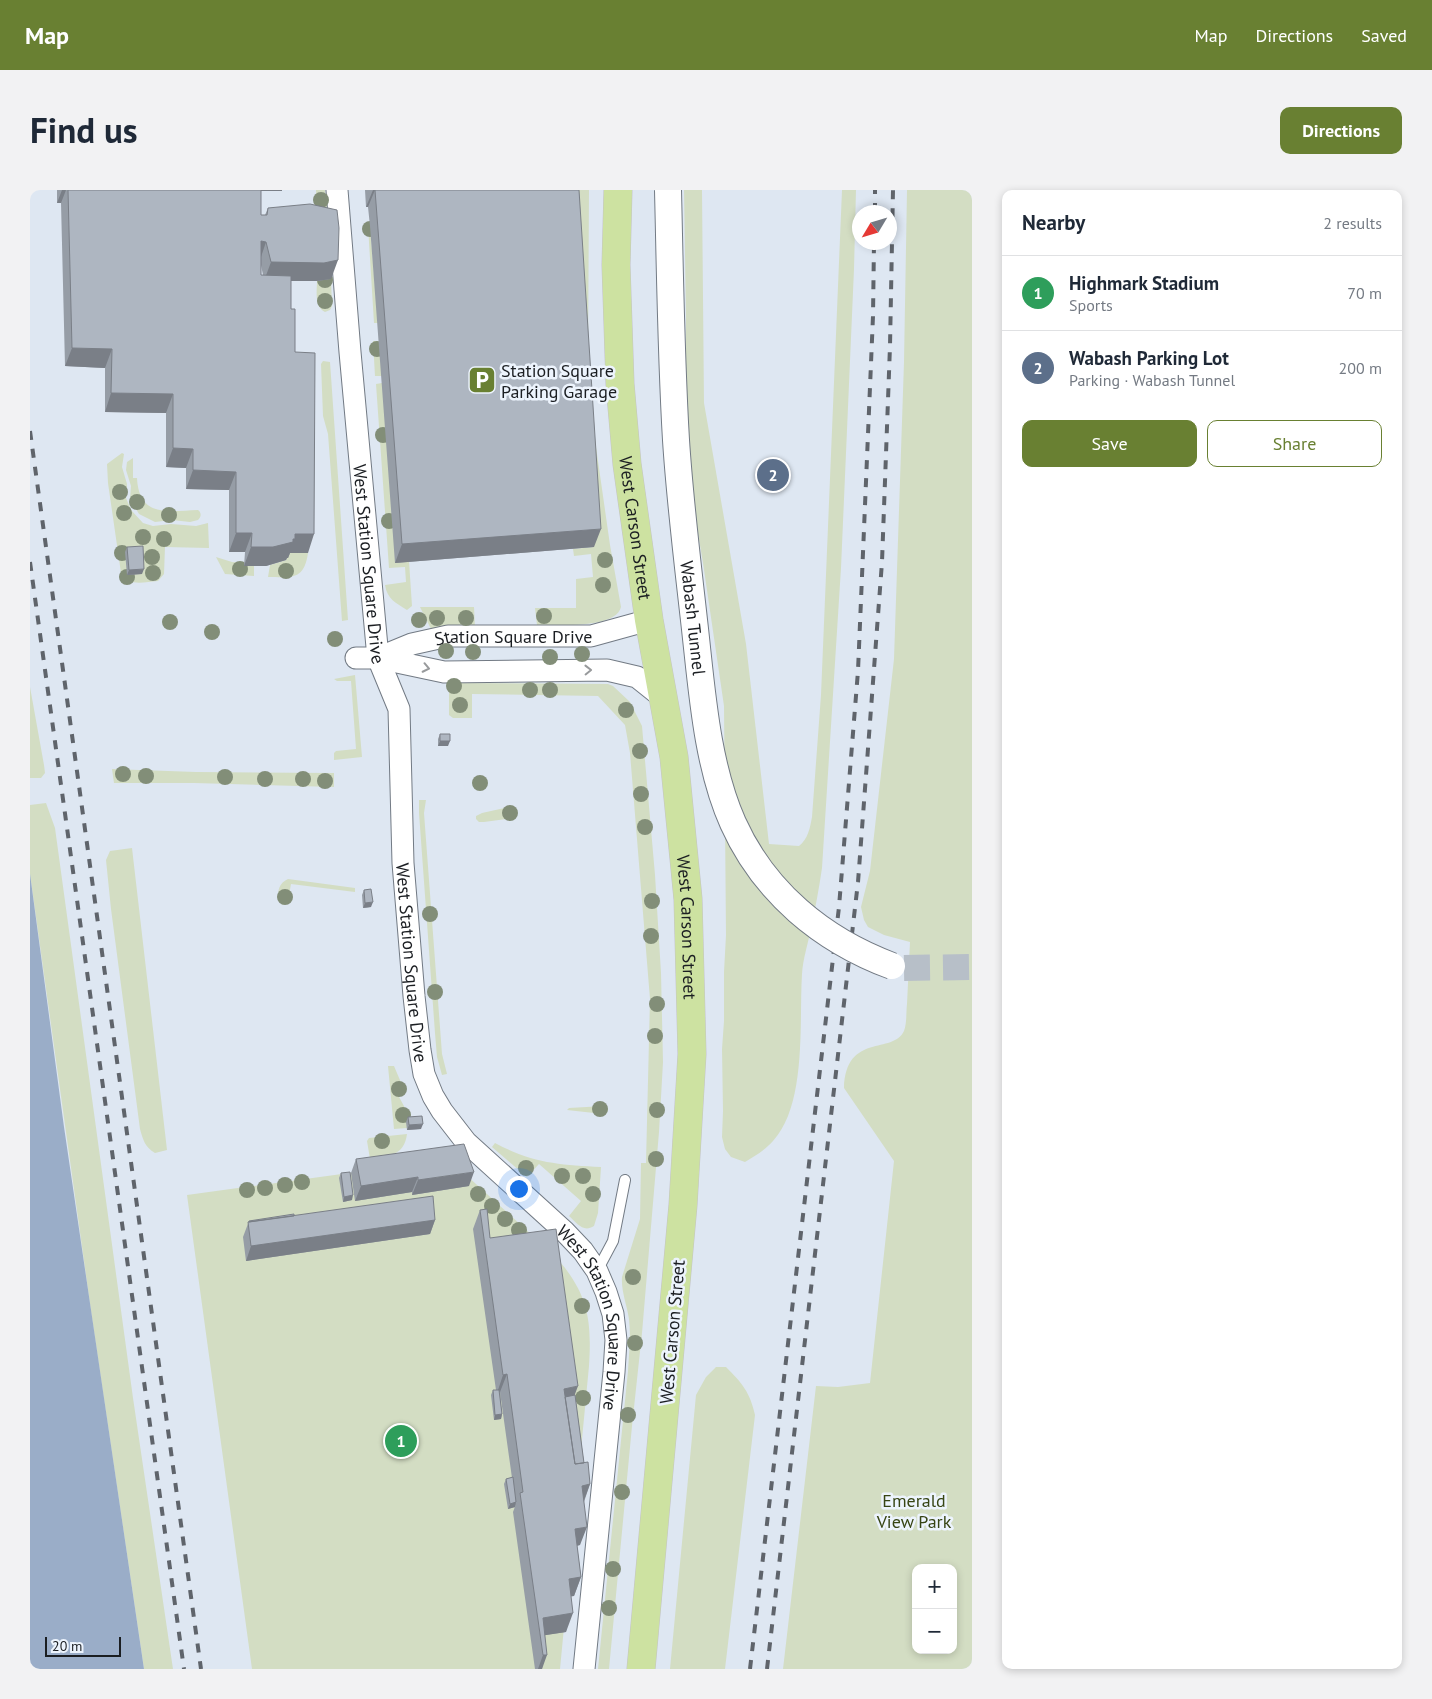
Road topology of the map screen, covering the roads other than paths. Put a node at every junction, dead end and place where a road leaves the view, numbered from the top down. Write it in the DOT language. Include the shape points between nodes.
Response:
graph roads {
  1 [pos="337,190"];
  2 [pos="618,190"];
  3 [pos="668,190"];
  4 [pos="649,620"];
  5 [pos="500,636"];
  6 [pos="356,658"];
  7 [pos="378,658"];
  8 [pos="505,671"];
  9 [pos="662,697"];
  10 [pos="892,966"];
  11 [pos="625,1180"];
  12 [pos="596,1271"];
  13 [pos="584,1669"];
  14 [pos="640,1669"];
  1 -- 7 [label="street, West Station Square Drive"];
  2 -- 4 [label="main road, West Carson Street" via="616,264 620,384 627,464"];
  3 -- 10 [label="street, Wabash Tunnel, bridge" via="676,440 705,715 719,784 733,823 764,877 826,933 864,956"];
  4 -- 5 [label="street, Station Square Drive" via="591,636"];
  4 -- 9 [label="main road, West Carson Street"];
  5 -- 7 [label="street, Station Square Drive" via="448,636 412,644"];
  5 -- 8 [label="street"];
  6 -- 7 [label="street"];
  7 -- 8 [label="street, one-way" via="444,672"];
  7 -- 12 [label="street, West Station Square Drive" via="400,709 404,863 414,996 424,1074 433,1096 460,1135 564,1231"];
  8 -- 9 [label="street, one-way" via="607,670 637,677"];
  9 -- 14 [label="main road, West Carson Street" via="674,756 688,899 692,1054 683,1205"];
  11 -- 12 [label="lane" via="613,1240"];
  12 -- 13 [label="street, West Station Square Drive" via="613,1314 616,1340"];
}
